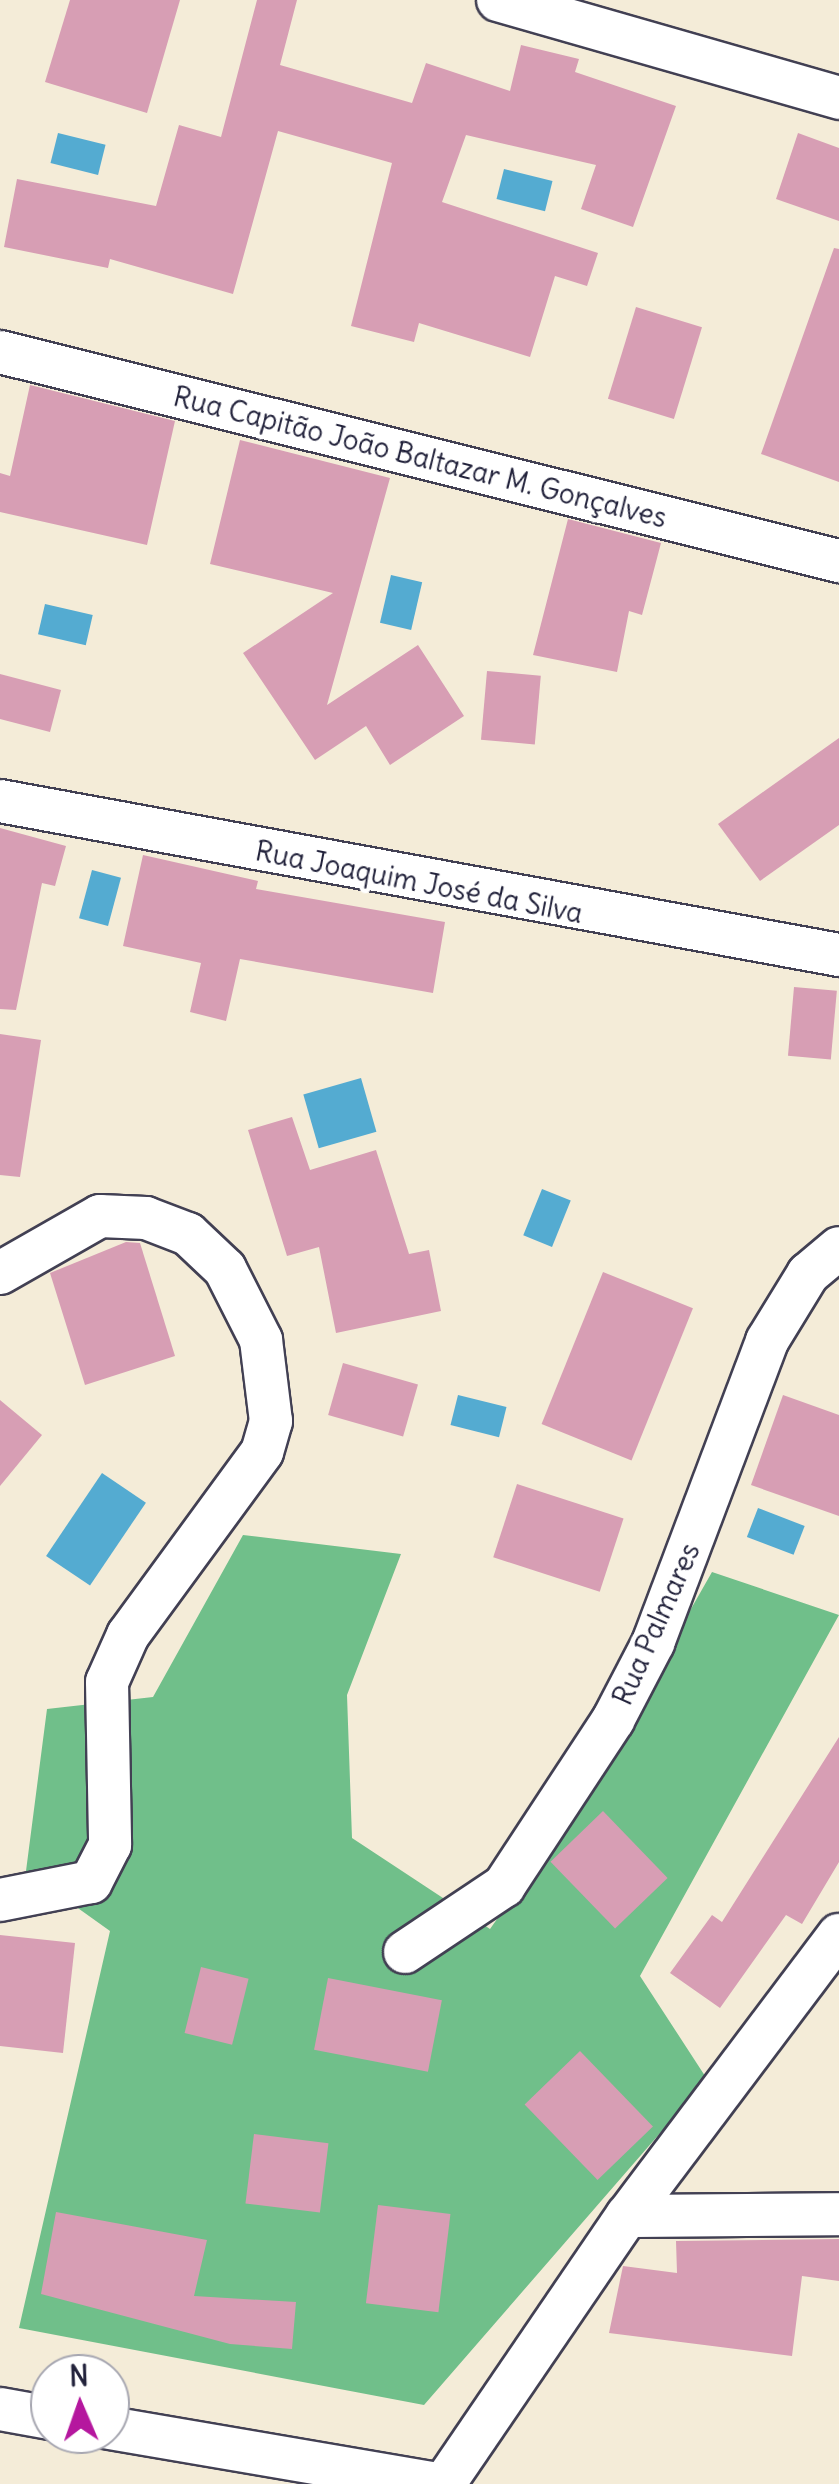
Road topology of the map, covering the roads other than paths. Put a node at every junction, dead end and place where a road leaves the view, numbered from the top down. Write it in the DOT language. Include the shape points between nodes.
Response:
graph roads {
  1 [pos="498,0"];
  2 [pos="584,9"];
  3 [pos="839,98"];
  4 [pos="0,352"];
  5 [pos="839,561"];
  6 [pos="0,801"];
  7 [pos="839,955"];
  8 [pos="839,1248"];
  9 [pos="0,1274"];
  10 [pos="0,1900"];
  11 [pos="839,1935"];
  12 [pos="405,1952"];
  13 [pos="839,2214"];
  14 [pos="627,2216"];
  15 [pos="0,2409"];
  16 [pos="30,2414"];
  17 [pos="130,2431"];
  18 [pos="441,2484"];
  1 -- 2 [label="street"];
  2 -- 3 [label="street"];
  4 -- 5 [label="street, Rua Capitão João Baltazar M. Gonçalves"];
  6 -- 7 [label="street, Rua Joaquim José da Silva"];
  8 -- 12 [label="street, Rua Palmares" via="808,1274 767,1342 660,1626 612,1720 504,1886"];
  9 -- 10 [label="street" via="100,1216 146,1218 188,1234 225,1270 260,1340 272,1421 262,1452 128,1635 106,1682 110,1845 91,1882"];
  11 -- 14 [label="street"];
  13 -- 14 [label="street"];
  14 -- 18 [label="street"];
  15 -- 16 [label="street"];
  17 -- 18 [label="street"];
}
